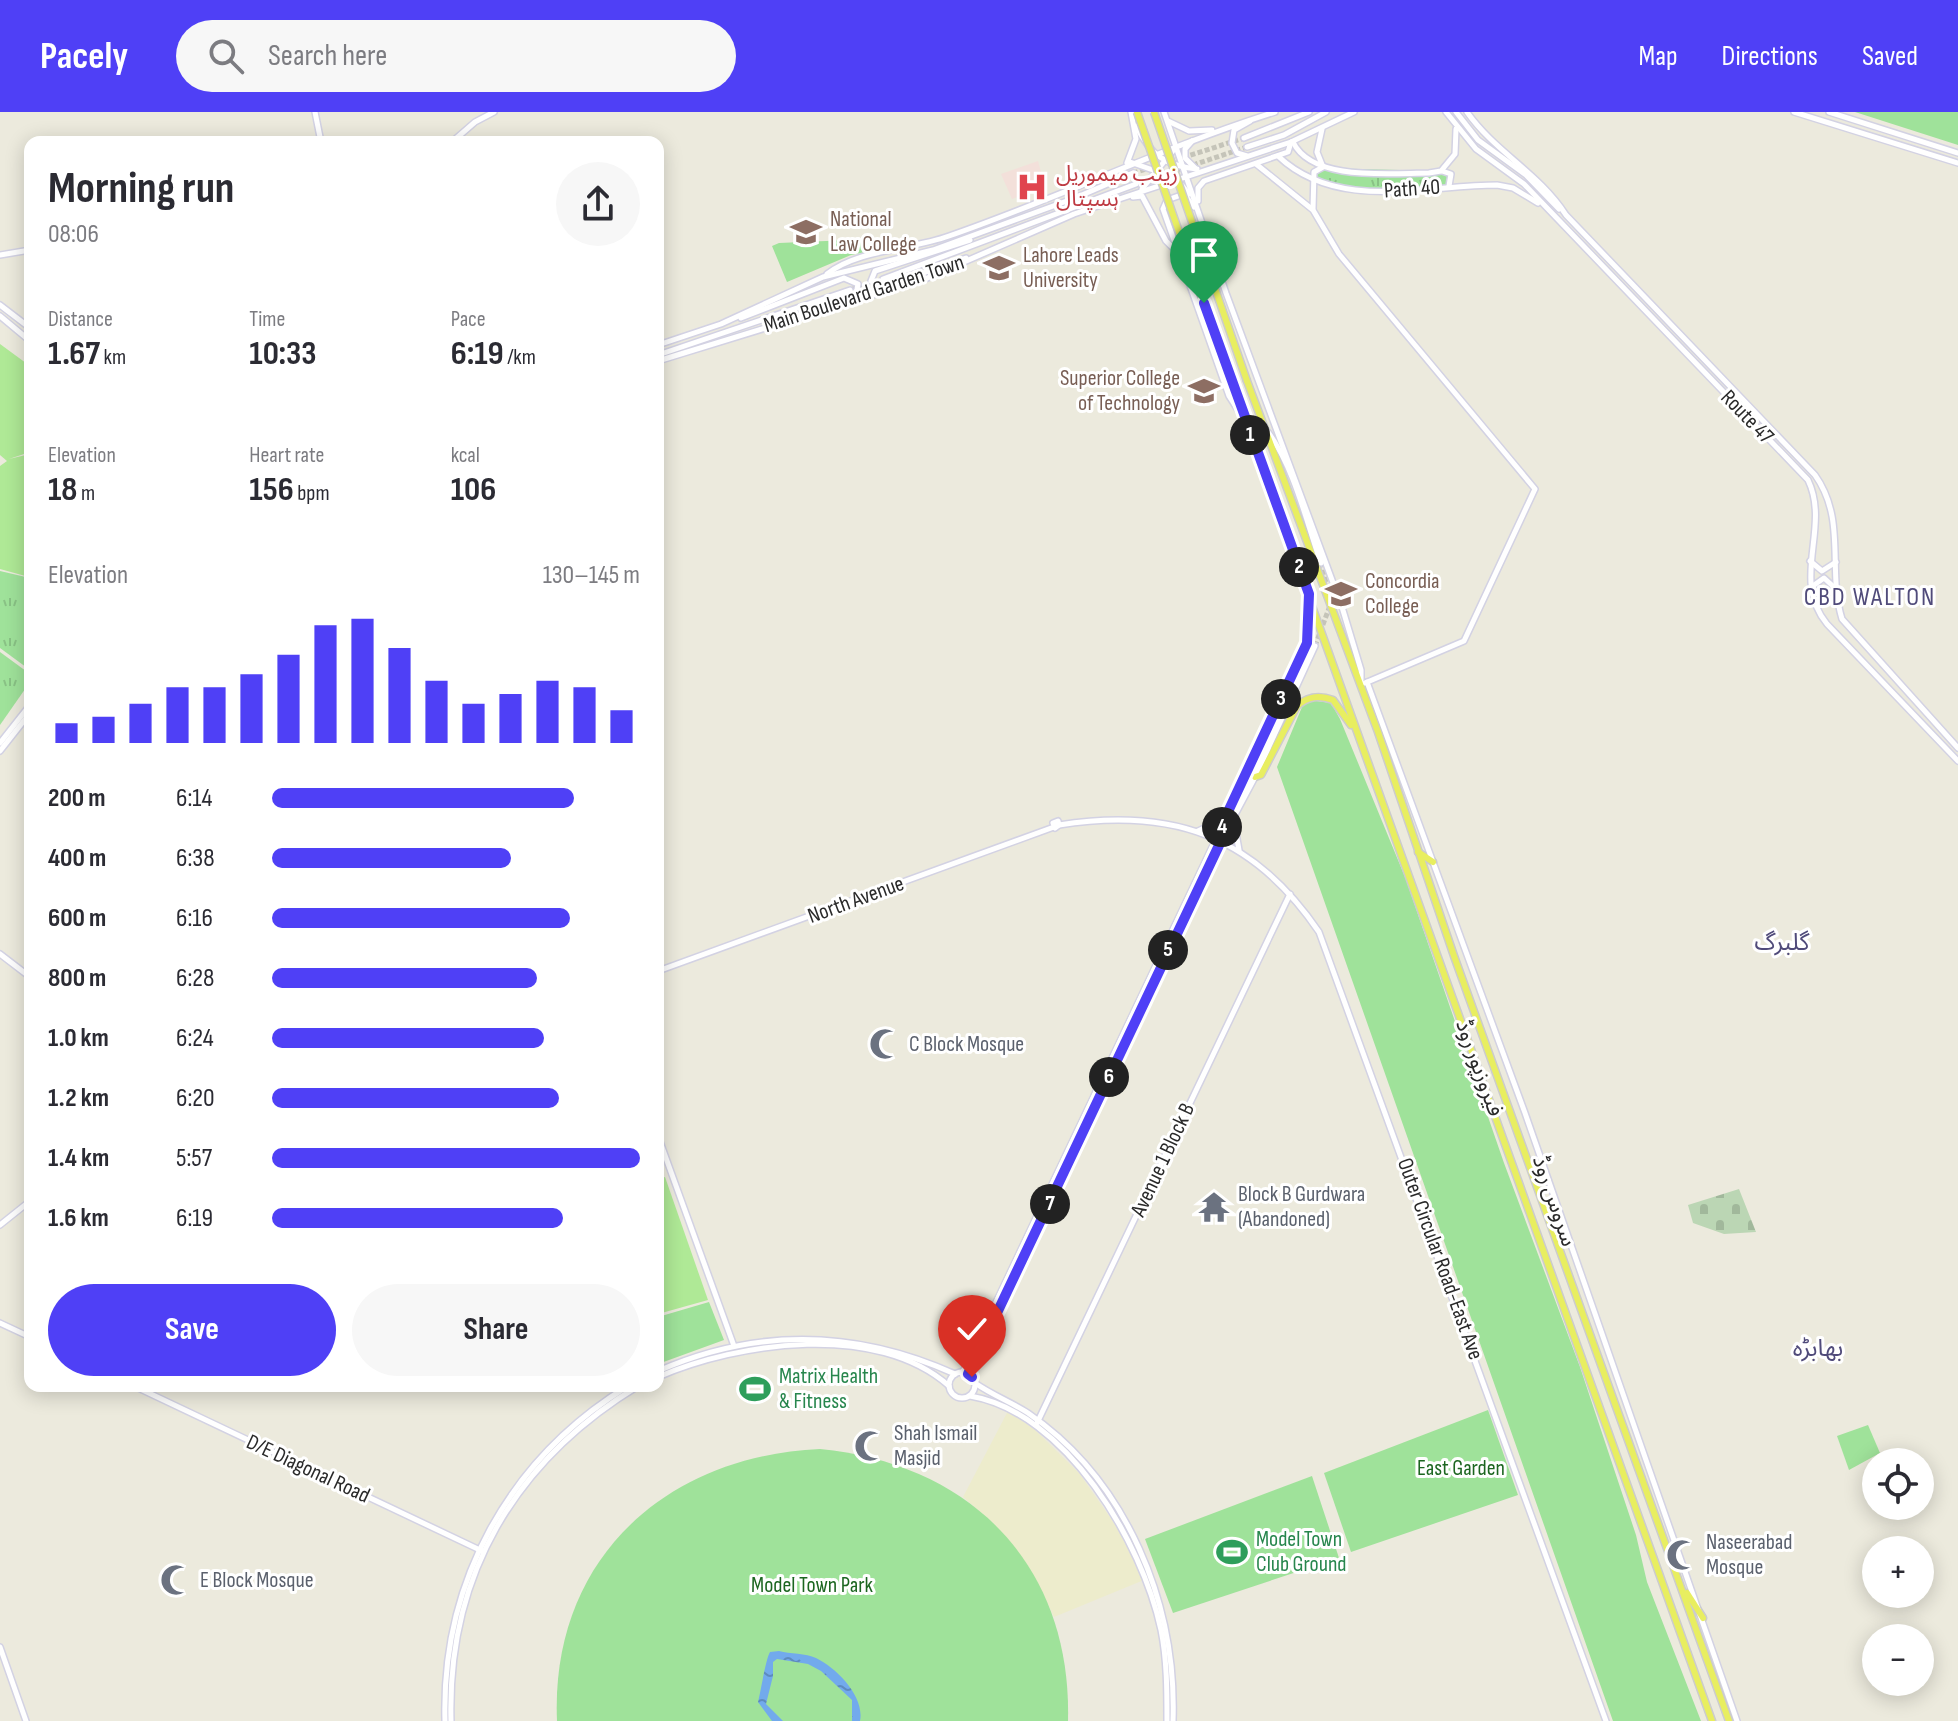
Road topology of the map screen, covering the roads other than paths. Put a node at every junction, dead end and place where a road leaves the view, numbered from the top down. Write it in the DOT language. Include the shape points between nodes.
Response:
graph roads {
  1 [pos="315,112"];
  2 [pos="494,112"];
  3 [pos="1131,112"];
  4 [pos="1137,112"];
  5 [pos="1154,112"];
  6 [pos="1164,112"];
  7 [pos="1275,112"];
  8 [pos="1309,112"];
  9 [pos="1326,112"];
  10 [pos="1354,112"];
  11 [pos="1446,112"];
  12 [pos="1456,112"];
  13 [pos="1467,112"];
  14 [pos="1794,112"];
  15 [pos="1829,112"];
  16 [pos="1258,118"];
  17 [pos="1167,121"];
  18 [pos="1136,126"];
  19 [pos="1456,128"];
  20 [pos="1322,129"];
  21 [pos="1219,130"];
  22 [pos="320,136"];
  23 [pos="459,136"];
  24 [pos="1244,138"];
  25 [pos="1193,140"];
  26 [pos="1292,142"];
  27 [pos="1176,146"];
  28 [pos="1247,147"];
  29 [pos="1958,153"];
  30 [pos="1154,154"];
  31 [pos="1248,156"];
  32 [pos="1275,157"];
  33 [pos="1164,162"];
  34 [pos="1128,163"];
  35 [pos="1958,163"];
  36 [pos="1256,164"];
  37 [pos="1323,167"];
  38 [pos="1183,168"];
  39 [pos="1202,169"];
  40 [pos="1156,171"];
  41 [pos="1441,171"];
  42 [pos="1133,173"];
  43 [pos="1186,175"];
  44 [pos="1274,175"];
  45 [pos="1176,178"];
  46 [pos="1315,180"];
  47 [pos="1136,184"];
  48 [pos="1448,186"];
  49 [pos="1139,191"];
  50 [pos="1096,207"];
  51 [pos="1313,210"];
  52 [pos="1549,210"];
  53 [pos="1566,215"];
  54 [pos="1015,220"];
  55 [pos="1202,220"];
  56 [pos="1022,236"];
  57 [pos="24,251"];
  58 [pos="1176,251"];
  59 [pos="0,255"];
  60 [pos="823,277"];
  61 [pos="883,279"];
  62 [pos="850,290"];
  63 [pos="0,305"];
  64 [pos="0,316"];
  65 [pos="24,323"];
  66 [pos="721,324"];
  67 [pos="755,331"];
  68 [pos="24,336"];
  69 [pos="664,343"];
  70 [pos="664,356"];
  71 [pos="664,356"];
  72 [pos="1242,416"];
  73 [pos="1277,431"];
  74 [pos="1267,432"];
  75 [pos="1294,486"];
  76 [pos="1810,561"];
  77 [pos="1836,561"];
  78 [pos="1321,563"];
  79 [pos="1809,589"];
  80 [pos="1836,589"];
  81 [pos="1309,594"];
  82 [pos="1315,646"];
  83 [pos="1364,683"];
  84 [pos="24,713"];
  85 [pos="24,721"];
  86 [pos="1361,742"];
  87 [pos="0,743"];
  88 [pos="1958,748"];
  89 [pos="0,751"];
  90 [pos="1958,761"];
  91 [pos="1255,777"];
  92 [pos="1225,818"];
  93 [pos="1234,821"];
  94 [pos="1197,831"];
  95 [pos="1219,838"];
  96 [pos="1239,850"];
  97 [pos="1418,852"];
  98 [pos="1433,862"];
  99 [pos="1290,894"];
  100 [pos="0,954"];
  101 [pos="664,969"];
  102 [pos="24,972"];
  103 [pos="664,1153"];
  104 [pos="24,1206"];
  105 [pos="0,1225"];
  106 [pos="0,1323"];
  107 [pos="24,1334"];
  108 [pos="734,1346"];
  109 [pos="664,1372"];
  110 [pos="664,1372"];
  111 [pos="966,1373"];
  112 [pos="955,1374"];
  113 [pos="975,1383"];
  114 [pos="949,1386"];
  115 [pos="147,1392"];
  116 [pos="619,1392"];
  117 [pos="629,1392"];
  118 [pos="970,1396"];
  119 [pos="1037,1424"];
  120 [pos="481,1550"];
  121 [pos="1680,1584"];
  122 [pos="1703,1618"];
  123 [pos="0,1647"];
  124 [pos="26,1721"];
  125 [pos="448,1721"];
  126 [pos="1167,1721"];
  127 [pos="1173,1721"];
  128 [pos="1606,1721"];
  129 [pos="1712,1721"];
  130 [pos="1729,1721"];
  131 [pos="1737,1721"];
  1 -- 22 [label="street"];
  2 -- 23 [label="street"];
  3 -- 18 [label="street"];
  4 -- 72 [label="main road, فیروزپور روڈ, bridge"];
  5 -- 74 [label="main road, فیروزپور روڈ, bridge"];
  6 -- 17 [label="street, فیروزپور روڈ"];
  7 -- 16 [label="street, Main Boulevard Garden Town"];
  8 -- 24 [label="street"];
  9 -- 28 [label="street" via="1284,135"];
  10 -- 20 [label="street"];
  11 -- 19 [label="street, Route 47"];
  12 -- 53 [label="street" via="1478,140 1526,175"];
  13 -- 53 [label="street, Route 47" via="1494,145 1539,180"];
  14 -- 35 [label="street"];
  15 -- 29 [label="street"];
  16 -- 21 [label="street, Main Boulevard Garden Town"];
  16 -- 31 [label="street" via="1234,130 1231,138 1237,153"];
  17 -- 21 [label="street" via="1189,131"];
  17 -- 27 [label="street, فیروزپور روڈ"];
  18 -- 30 [label="street"];
  18 -- 34 [label="street"];
  19 -- 41 [label="street, Path 40" via="1455,154"];
  19 -- 52 [label="street, Route 47"];
  20 -- 26 [label="street"];
  20 -- 37 [label="street" via="1317,144"];
  21 -- 25 [label="street, Main Boulevard Garden Town"];
  25 -- 27 [label="street, Main Boulevard Garden Town"];
  25 -- 39 [label="street" via="1185,158"];
  26 -- 31 [label="street"];
  26 -- 32 [label="street" via="1291,150"];
  26 -- 37 [label="street" via="1300,154"];
  27 -- 30 [label="street, Main Boulevard Garden Town"];
  27 -- 33 [label="street"];
  27 -- 38 [label="street, فیروزپور روڈ"];
  30 -- 33 [label="street"];
  30 -- 34 [label="street, Main Boulevard Garden Town"];
  31 -- 39 [label="street"];
  32 -- 36 [label="street"];
  32 -- 44 [label="street"];
  32 -- 46 [label="street, Path 40"];
  33 -- 38 [label="street"];
  33 -- 40 [label="street"];
  34 -- 40 [label="street"];
  34 -- 60 [label="street, Main Boulevard Garden Town" via="958,233 861,258"];
  36 -- 44 [label="street"];
  36 -- 55 [label="street" via="1200,185 1196,193"];
  37 -- 41 [label="street, Path 40"];
  37 -- 46 [label="street" via="1314,172"];
  38 -- 39 [label="street"];
  38 -- 43 [label="street, فیروزپور روڈ"];
  39 -- 43 [label="street, Main Boulevard Garden Town"];
  40 -- 45 [label="street"];
  40 -- 49 [label="street"];
  41 -- 48 [label="street" via="1451,174"];
  42 -- 54 [label="street, Main Boulevard Garden Town"];
  43 -- 45 [label="street, Main Boulevard Garden Town"];
  43 -- 55 [label="street, فیروزپور روڈ"];
  44 -- 51 [label="street"];
  45 -- 49 [label="street, Main Boulevard Garden Town"];
  45 -- 55 [label="street"];
  46 -- 48 [label="street, Path 40" via="1379,192"];
  46 -- 51 [label="street"];
  47 -- 61 [label="street, Main Boulevard Garden Town"];
  48 -- 52 [label="street, Path 40" via="1513,188"];
  49 -- 50 [label="street, Main Boulevard Garden Town"];
  50 -- 56 [label="street, Main Boulevard Garden Town"];
  50 -- 58 [label="street, فیروزپور روڈ" via="1142,196"];
  51 -- 83 [label="street" via="1339,254 1535,489 1464,641"];
  52 -- 76 [label="street, Route 47" via="1808,480 1817,506"];
  53 -- 77 [label="street, Route 47" via="1815,475 1830,500"];
  54 -- 56 [label="street" via="919,260 875,271 871,281 883,287"];
  54 -- 60 [label="street, Main Boulevard Garden Town" via="914,256"];
  55 -- 58 [label="street" via="1186,195 1167,200 1163,209"];
  55 -- 73 [label="street, فیروزپور روڈ"];
  56 -- 67 [label="street, Main Boulevard Garden Town" via="925,279"];
  57 -- 59 [label="street"];
  58 -- 72 [label="street, فیروزپور روڈ" via="1234,407"];
  60 -- 66 [label="street, Main Boulevard Garden Town"];
  62 -- 71 [label="street, Main Boulevard Garden Town"];
  63 -- 65 [label="street"];
  64 -- 68 [label="street"];
  66 -- 67 [label="street" via="844,278 858,284 856,295"];
  66 -- 69 [label="street, Main Boulevard Garden Town"];
  67 -- 70 [label="street, Main Boulevard Garden Town"];
  72 -- 81 [label="main road, فیروزپور روڈ"];
  73 -- 75 [label="street"];
  73 -- 83 [label="street, فیروزپور روڈ" via="1342,607"];
  74 -- 75 [label="street"];
  74 -- 83 [label="main road, فیروزپور روڈ"];
  75 -- 78 [label="street"];
  76 -- 77 [label="street" via="1822,571"];
  76 -- 79 [label="street, Route 47"];
  77 -- 80 [label="street, Route 47"];
  79 -- 80 [label="street" via="1824,578"];
  79 -- 90 [label="street, Route 47" via="1827,624"];
  80 -- 88 [label="street, Route 47" via="1850,631"];
  81 -- 86 [label="main road, فیروزپور روڈ"];
  81 -- 92 [label="street" via="1307,643"];
  82 -- 91 [label="street"];
  83 -- 97 [label="main road, فیروزپور روڈ"];
  83 -- 98 [label="street, سروس روڈ"];
  84 -- 87 [label="street"];
  85 -- 89 [label="street"];
  86 -- 91 [label="main road" via="1333,700 1312,697 1297,706 1261,775"];
  86 -- 129 [label="main road, فیروزپور روڈ"];
  91 -- 93 [label="street"];
  92 -- 94 [label="street"];
  92 -- 95 [label="street"];
  93 -- 95 [label="street"];
  93 -- 96 [label="street"];
  94 -- 95 [label="street, Outer Circular Road-East Ave"];
  94 -- 101 [label="street, North Avenue" via="1132,820 1056,826"];
  95 -- 96 [label="street, Outer Circular Road-East Ave"];
  95 -- 111 [label="street"];
  96 -- 99 [label="street, Outer Circular Road-East Ave"];
  97 -- 98 [label="main road"];
  97 -- 121 [label="main road, فیروزپور روڈ"];
  98 -- 122 [label="street, سروس روڈ"];
  99 -- 119 [label="street, Avenue 1 Block B"];
  99 -- 128 [label="street, Outer Circular Road-East Ave" via="1326,946"];
  100 -- 102 [label="street"];
  103 -- 108 [label="street"];
  104 -- 105 [label="street"];
  106 -- 107 [label="street"];
  108 -- 109 [label="street"];
  108 -- 112 [label="street" via="791,1340 861,1342 918,1357"];
  110 -- 114 [label="street" via="736,1351 838,1346 921,1364"];
  111 -- 112 [label="street"];
  111 -- 113 [label="street"];
  112 -- 114 [label="street"];
  113 -- 118 [label="street"];
  113 -- 119 [label="street"];
  114 -- 118 [label="street" via="957,1398"];
  115 -- 120 [label="street, D/E Diagonal Road"];
  116 -- 120 [label="street" via="586,1415 523,1475"];
  117 -- 120 [label="street" via="548,1456"];
  118 -- 119 [label="street" via="998,1403"];
  119 -- 126 [label="street" via="1092,1485 1140,1564 1162,1637"];
  119 -- 127 [label="street" via="1069,1448 1099,1484 1143,1556 1167,1626"];
  120 -- 125 [label="street" via="451,1629"];
  121 -- 122 [label="main road"];
  121 -- 130 [label="main road, فیروزپور روڈ"];
  122 -- 131 [label="street, سروس روڈ"];
  123 -- 124 [label="street"];
}
